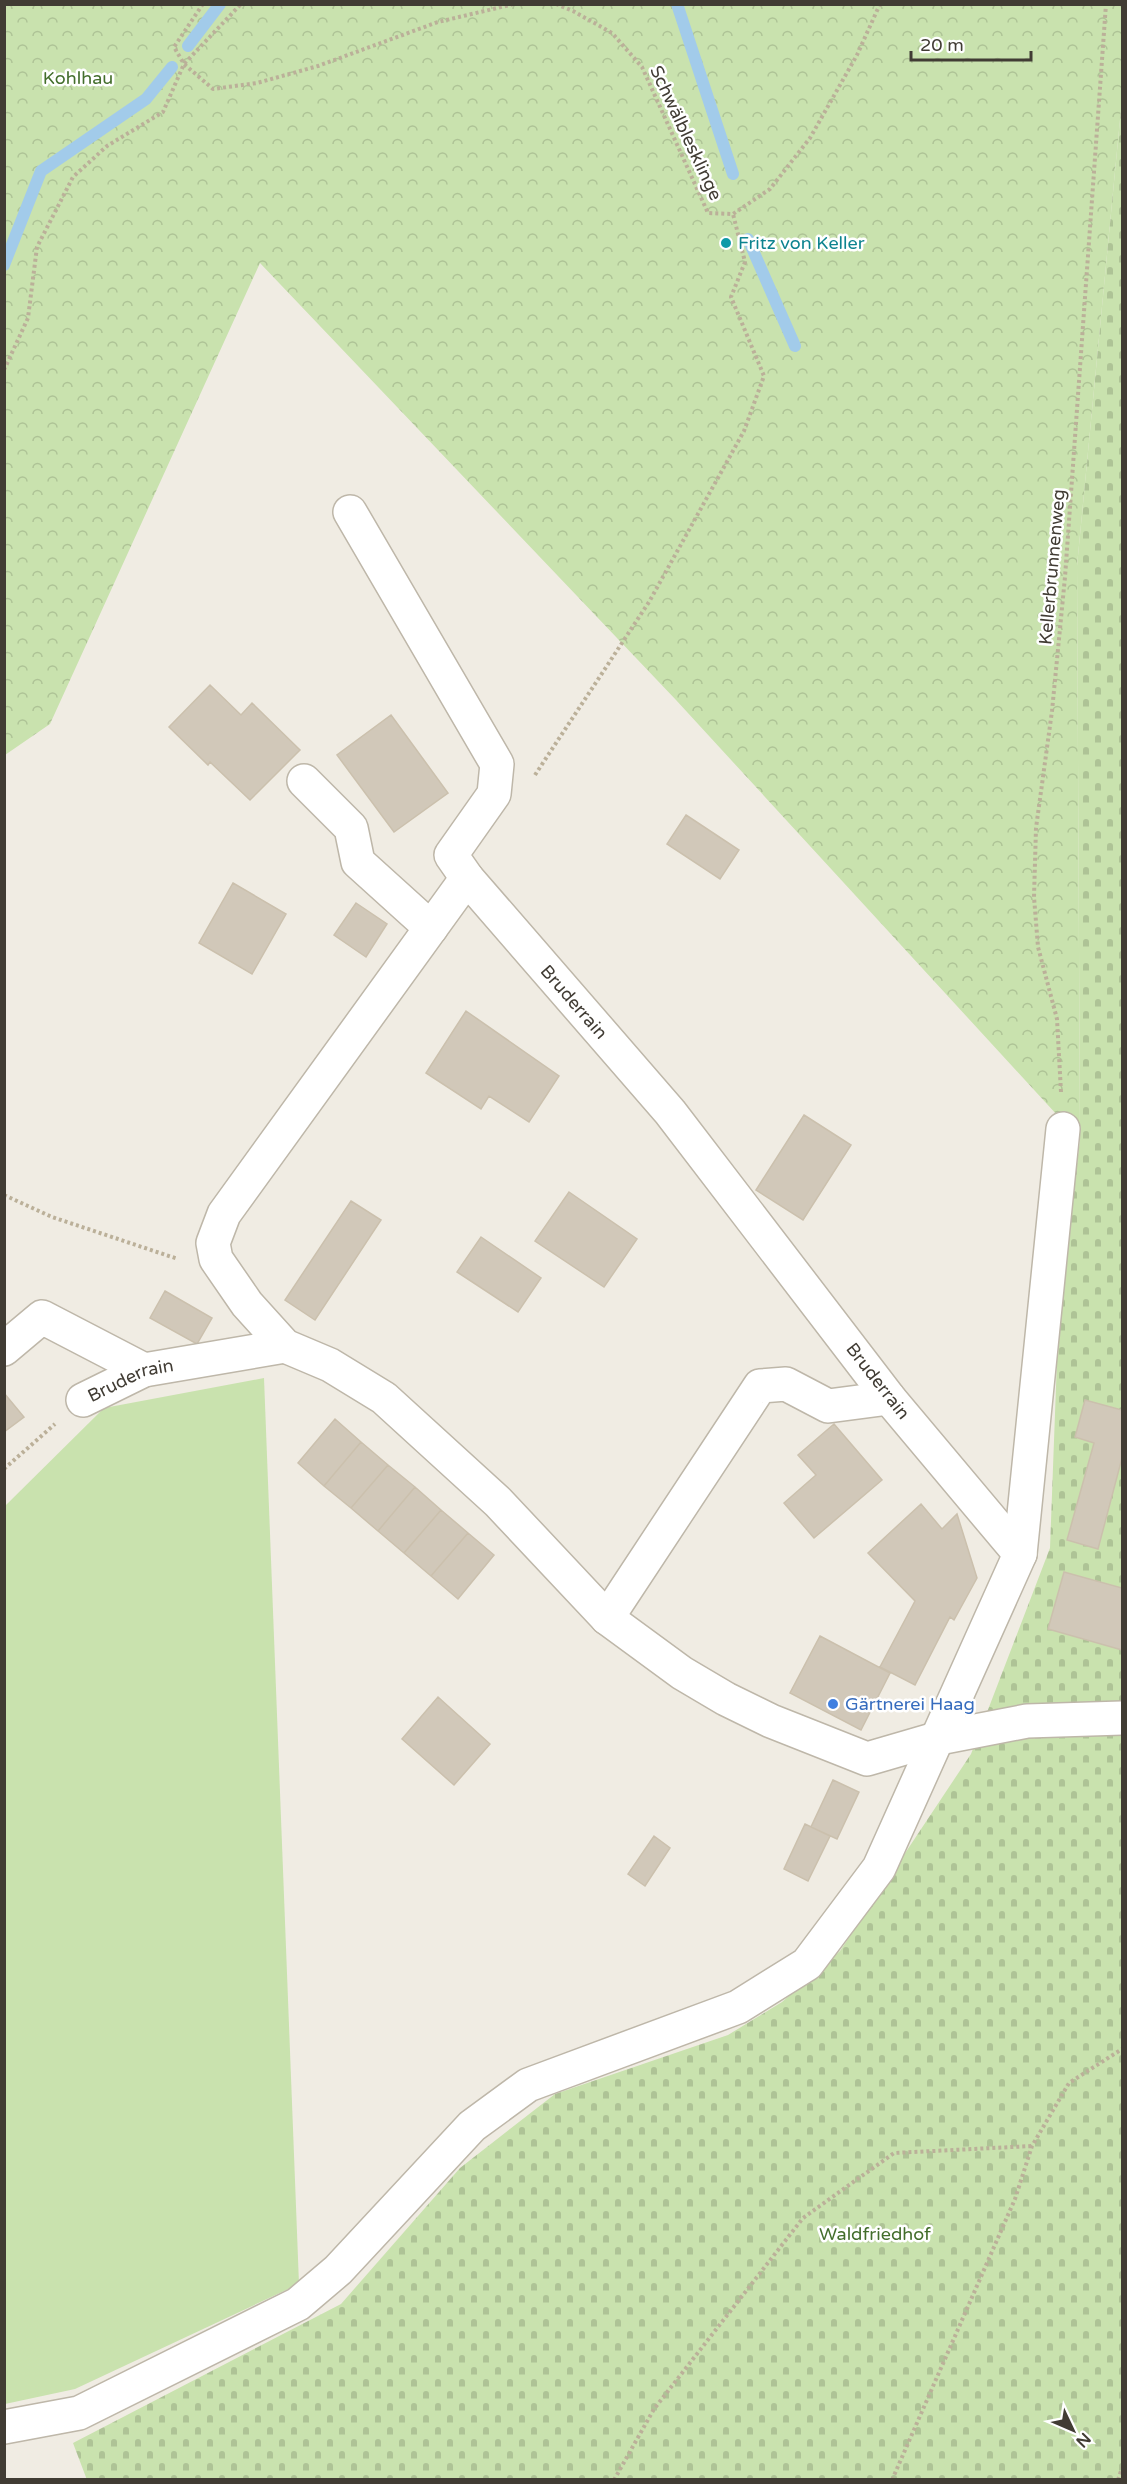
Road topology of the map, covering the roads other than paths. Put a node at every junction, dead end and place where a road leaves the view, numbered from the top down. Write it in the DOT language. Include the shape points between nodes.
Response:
graph roads {
  1 [pos="350,512"];
  2 [pos="304,780"];
  3 [pos="466,878"];
  4 [pos="430,928"];
  5 [pos="1063,1129"];
  6 [pos="285,1346"];
  7 [pos="4,1349"];
  8 [pos="144,1370"];
  9 [pos="889,1398"];
  10 [pos="82,1400"];
  11 [pos="1020,1554"];
  12 [pos="607,1618"];
  13 [pos="1122,1718"];
  14 [pos="939,1738"];
  15 [pos="4,2427"];
  1 -- 3 [label="street, Bruderrain" via="497,764 494,794 451,855"];
  2 -- 4 [label="street" via="351,828 358,862"];
  3 -- 4 [label="street"];
  3 -- 9 [label="street, Bruderrain" via="670,1112"];
  4 -- 6 [label="street" via="224,1214 213,1243 220,1267"];
  5 -- 11 [label="street"];
  6 -- 8 [label="street, Bruderrain"];
  6 -- 12 [label="street" via="330,1365 384,1398 498,1502"];
  7 -- 8 [label="street" via="42,1317"];
  8 -- 10 [label="street, Bruderrain"];
  9 -- 11 [label="street, Bruderrain"];
  9 -- 12 [label="street" via="828,1406 786,1384 760,1386"];
  11 -- 14 [label="street"];
  12 -- 14 [label="street" via="682,1673 726,1699 867,1759"];
  13 -- 14 [label="street" via="1027,1721"];
  14 -- 15 [label="street" via="879,1868 807,1964 738,2007 528,2085 472,2126 338,2270 298,2304 79,2413"];
}
